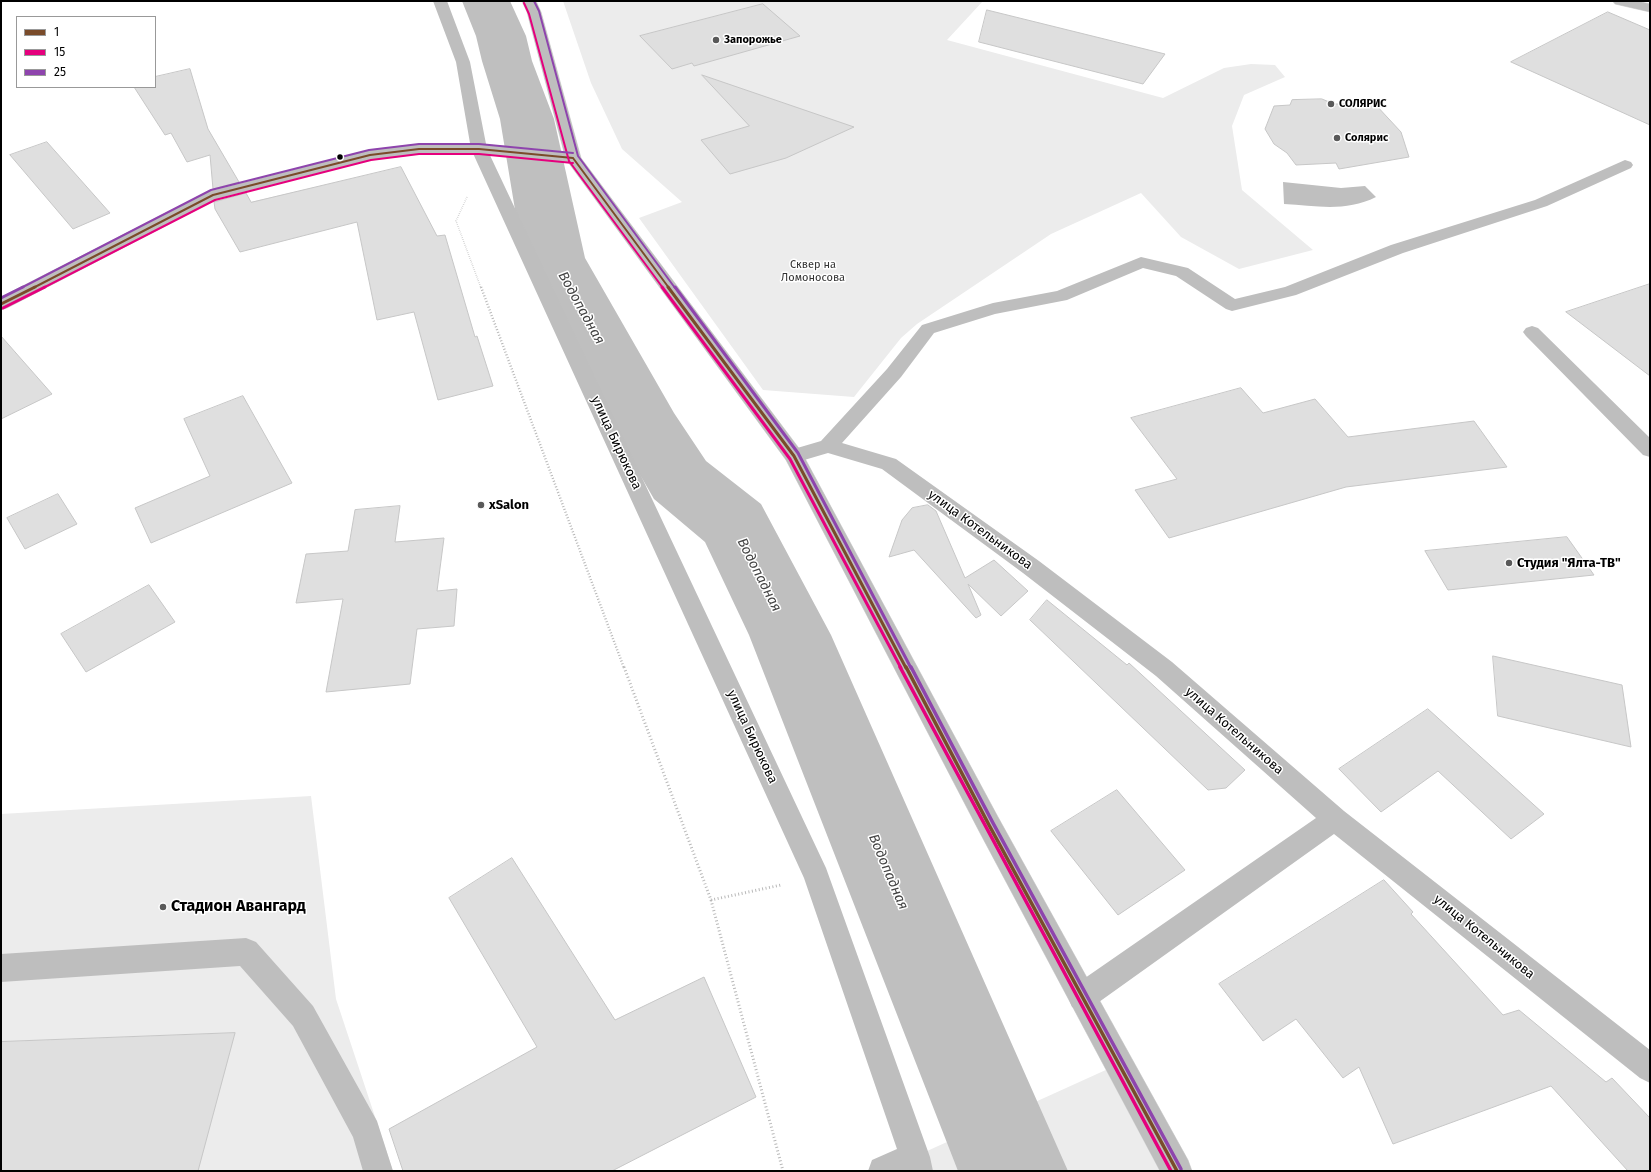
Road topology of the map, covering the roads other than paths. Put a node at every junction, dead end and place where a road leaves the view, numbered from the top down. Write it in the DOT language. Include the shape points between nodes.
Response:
graph roads {
  1 [pos="440,1"];
  2 [pos="529,1"];
  3 [pos="1620,1"];
  4 [pos="1650,8"];
  5 [pos="479,149"];
  6 [pos="573,158"];
  7 [pos="1625,165"];
  8 [pos="1,304"];
  9 [pos="1532,332"];
  10 [pos="828,446"];
  11 [pos="1650,450"];
  12 [pos="794,456"];
  13 [pos="1335,819"];
  14 [pos="1,968"];
  15 [pos="1082,997"];
  16 [pos="1650,1068"];
  17 [pos="916,1164"];
  18 [pos="378,1171"];
  19 [pos="883,1171"];
  20 [pos="1177,1171"];
  1 -- 5 [label="street, улица Бирюкова" via="463,62"];
  2 -- 6 [label="street"];
  3 -- 4 [label="street"];
  5 -- 6 [label="street"];
  5 -- 8 [label="street" via="419,149 370,155 213,195"];
  5 -- 17 [label="street, улица Бирюкова" via="817,877"];
  6 -- 12 [label="street"];
  7 -- 10 [label="street" via="1541,203 1397,249 1290,291 1232,305 1182,272 1141,262 1061,296 993,308 928,329 894,373"];
  9 -- 11 [label="street"];
  10 -- 12 [label="street"];
  10 -- 13 [label="street, улица Котельникова" via="889,464 1031,567 1164,669"];
  12 -- 15 [label="street"];
  13 -- 15 [label="street"];
  13 -- 16 [label="street, улица Котельникова"];
  14 -- 18 [label="street" via="246,952 303,1016 366,1132"];
  15 -- 20 [label="street"];
  17 -- 19 [label="street"];
}
